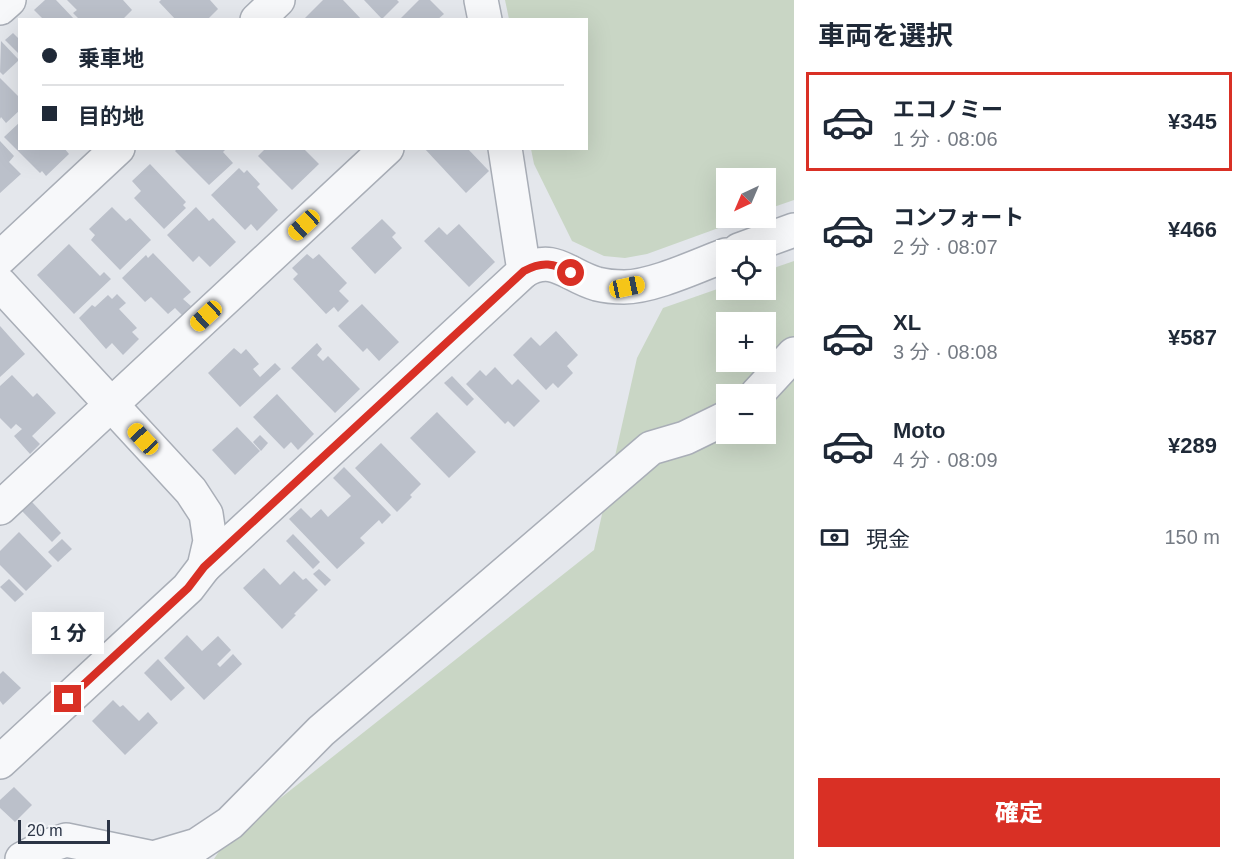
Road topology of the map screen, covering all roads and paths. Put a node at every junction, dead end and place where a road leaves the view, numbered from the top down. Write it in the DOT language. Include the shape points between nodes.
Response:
graph roads {
  1 [pos="9,0"];
  2 [pos="278,0"];
  3 [pos="482,0"];
  4 [pos="0,8"];
  5 [pos="259,18"];
  6 [pos="484,18"];
  7 [pos="116,150"];
  8 [pos="385,150"];
  9 [pos="505,150"];
  10 [pos="794,230"];
  11 [pos="766,240"];
  12 [pos="0,258"];
  13 [pos="716,259"];
  14 [pos="524,271"];
  15 [pos="0,284"];
  16 [pos="794,354"];
  17 [pos="766,384"];
  18 [pos="111,404"];
  19 [pos="716,423"];
  20 [pos="0,508"];
  21 [pos="204,567"];
  22 [pos="0,762"];
  23 [pos="22,859"];
  1 -- 4 [label="street"];
  2 -- 5 [label="street"];
  3 -- 6 [label="street"];
  7 -- 12 [label="street"];
  8 -- 18 [label="street"];
  9 -- 14 [label="street"];
  10 -- 11 [label="street"];
  13 -- 14 [label="street" via="656,281 627,287 598,285 548,263 535,264"];
  14 -- 21 [label="street"];
  15 -- 18 [label="street"];
  16 -- 17 [label="street"];
  18 -- 20 [label="street"];
  18 -- 21 [label="street" via="192,491 206,514 210,541"];
  19 -- 23 [label="street" via="651,448 321,731 230,823 197,845 153,858 66,840"];
  21 -- 22 [label="street" via="188,588"];
}
